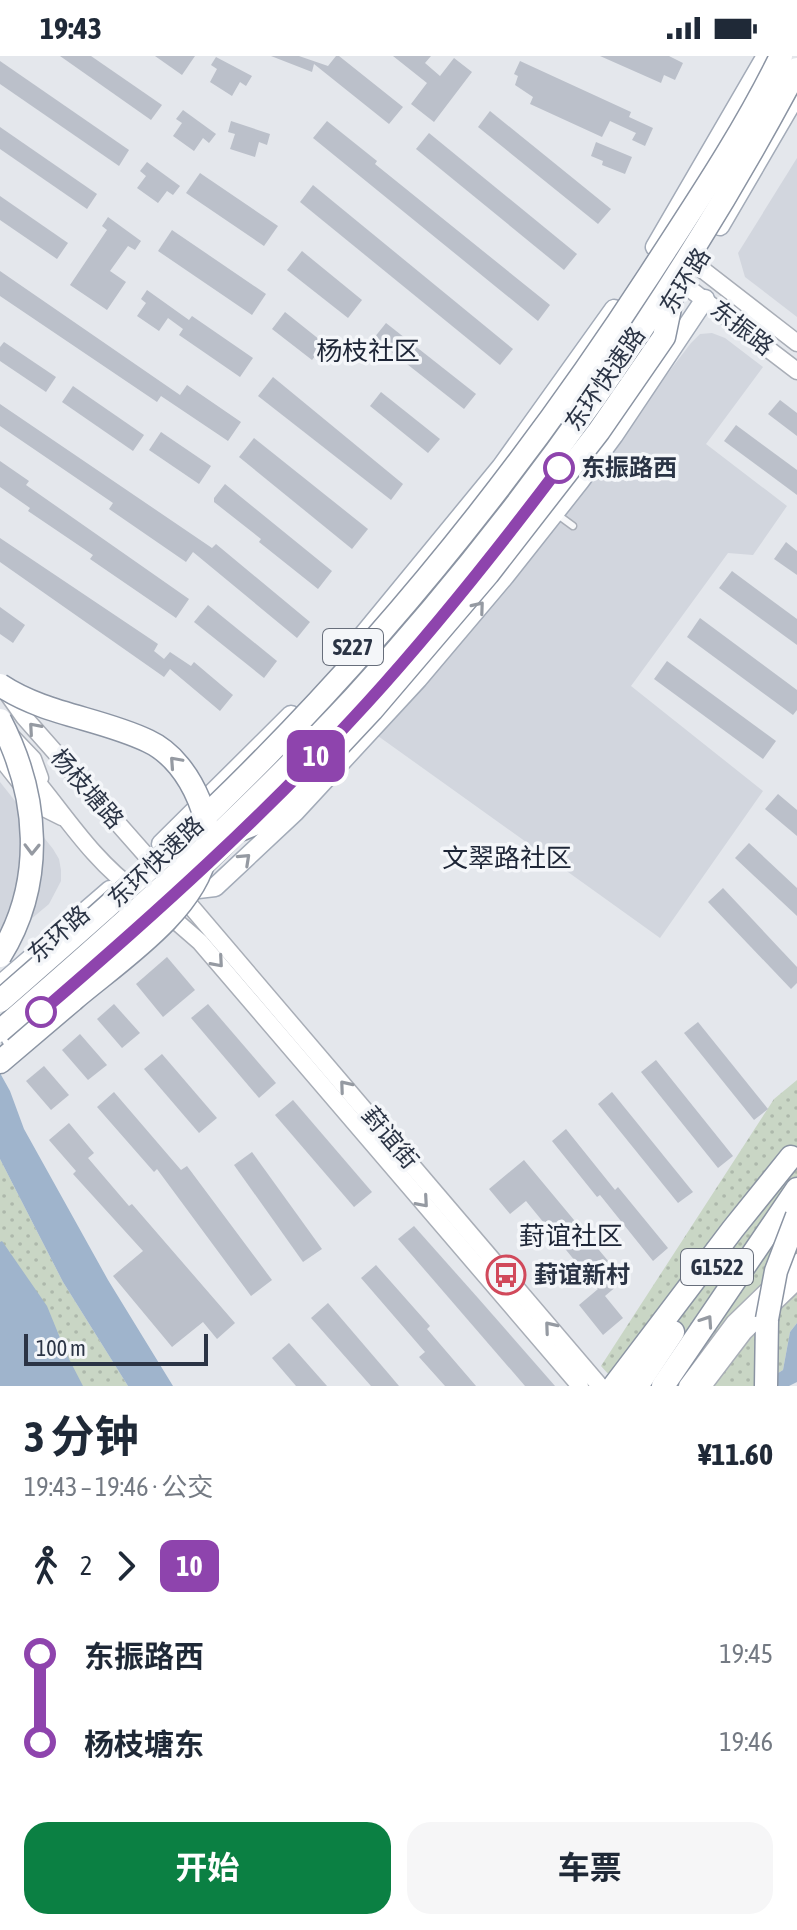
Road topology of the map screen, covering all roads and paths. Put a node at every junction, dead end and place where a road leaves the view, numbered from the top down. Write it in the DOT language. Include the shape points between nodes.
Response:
graph roads {
  1 [pos="766,56"];
  2 [pos="778,56"];
  3 [pos="797,69"];
  4 [pos="797,94"];
  5 [pos="660,239"];
  6 [pos="648,258"];
  7 [pos="686,273"];
  8 [pos="705,299"];
  9 [pos="797,343"];
  10 [pos="797,371"];
  11 [pos="630,412"];
  12 [pos="591,425"];
  13 [pos="540,493"];
  14 [pos="555,513"];
  15 [pos="573,526"];
  16 [pos="0,684"];
  17 [pos="0,720"];
  18 [pos="0,728"];
  19 [pos="0,742"];
  20 [pos="0,757"];
  21 [pos="45,790"];
  22 [pos="67,820"];
  23 [pos="242,829"];
  24 [pos="147,857"];
  25 [pos="121,880"];
  26 [pos="179,892"];
  27 [pos="162,908"];
  28 [pos="0,956"];
  29 [pos="0,985"];
  30 [pos="0,1001"];
  31 [pos="0,1031"];
  32 [pos="0,1049"];
  33 [pos="0,1062"];
  34 [pos="794,1153"];
  35 [pos="797,1189"];
  36 [pos="797,1216"];
  37 [pos="797,1262"];
  38 [pos="797,1281"];
  39 [pos="580,1386"];
  40 [pos="600,1386"];
  41 [pos="614,1386"];
  42 [pos="637,1386"];
  43 [pos="663,1386"];
  44 [pos="687,1386"];
  45 [pos="703,1386"];
  46 [pos="766,1386"];
  1 -- 5 [label="main road, 东环路 / S227"];
  2 -- 30 [label="highway, 东环快速路, bridge" via="721,164 659,261 491,498 341,677 217,805"];
  3 -- 7 [label="highway, 东环快速路, bridge"];
  4 -- 7 [label="main road, 东环路 / S227" via="748,181"];
  5 -- 6 [label="main road, 东环路 / S227"];
  5 -- 7 [label="main road, 东振路"];
  6 -- 7 [label="main road, 东振路"];
  6 -- 24 [label="main road, 东环路 / S227" via="510,455 390,605 302,704"];
  7 -- 8 [label="main road, 东振路"];
  7 -- 9 [label="main road, 东振路"];
  7 -- 12 [label="main road, 东环路 / S227"];
  7 -- 23 [label="highway, bridge" via="664,337 599,431 478,585 312,774 265,820"];
  7 -- 31 [label="highway, 东环快速路, bridge" via="527,488 356,694 233,822"];
  8 -- 10 [label="main road, 东振路"];
  8 -- 11 [label="main road"];
  11 -- 12 [label="main road" via="604,414"];
  11 -- 14 [label="main road"];
  12 -- 13 [label="main road, 东环路 / S227"];
  13 -- 14 [label="main road"];
  13 -- 23 [label="main road, 东环路 / S227" via="366,703"];
  14 -- 15 [label="lane"];
  26 -- 14 [label="main road, one-way" via="215,887 295,812 418,679"];
  24 -- 16 [label="main road, 杨枝塘路, one-way"];
  33 -- 16 [label="highway, one-way, bridge" via="165,921 202,868 208,838 196,792 160,748 46,708"];
  17 -- 28 [label="highway, one-way, bridge" via="27,792 33,841 22,913"];
  18 -- 21 [label="main road, 杨枝塘路" via="33,759"];
  19 -- 21 [label="main road, 杨枝塘路"];
  20 -- 22 [label="main road, 杨枝塘路" via="38,805"];
  21 -- 22 [label="main road, 杨枝塘路"];
  22 -- 25 [label="main road, 杨枝塘路"];
  23 -- 26 [label="main road, 东环路 / S227"];
  24 -- 25 [label="main road, 东环路 / S227"];
  24 -- 26 [label="main road, 杨枝塘路"];
  25 -- 27 [label="main road, 杨枝塘路"];
  25 -- 29 [label="main road, 东环路 / S227"];
  26 -- 27 [label="main road, 东环路 / S227"];
  40 -- 26 [label="main road, 葑谊街, one-way"];
  27 -- 32 [label="main road, 东环路 / S227"];
  27 -- 39 [label="main road, 葑谊街, one-way" via="200,942"];
  34 -- 41 [label="highway"];
  34 -- 42 [label="highway, G1522"];
  43 -- 35 [label="highway, G1522, one-way"];
  36 -- 46 [label="highway, bridge" via="770,1293"];
  37 -- 44 [label="main road" via="734,1323"];
  38 -- 45 [label="main road" via="744,1332"];
}
